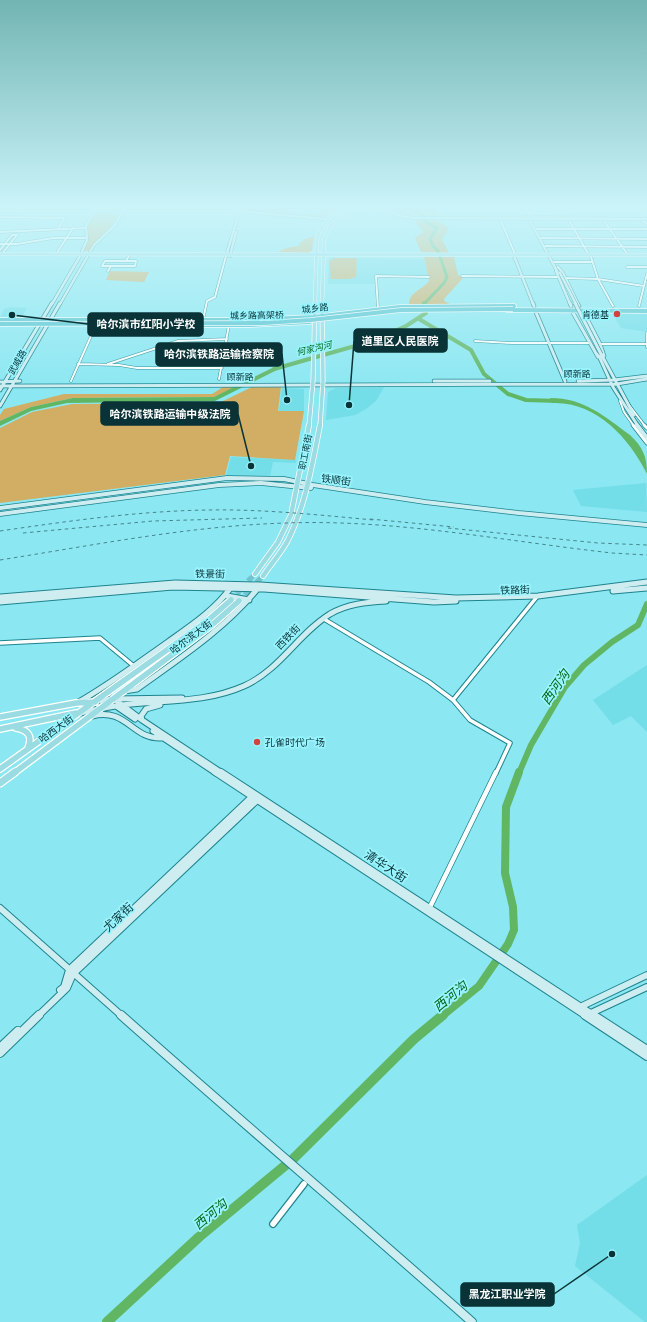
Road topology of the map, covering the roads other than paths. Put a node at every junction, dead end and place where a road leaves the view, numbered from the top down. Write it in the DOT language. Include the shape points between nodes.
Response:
graph roads {
  1 [pos="73,268"];
  2 [pos="81,268"];
  3 [pos="109,268"];
  4 [pos="223,268"];
  5 [pos="316,268"];
  6 [pos="324,268"];
  7 [pos="519,268"];
  8 [pos="556,268"];
  9 [pos="594,268"];
  10 [pos="108,271"];
  11 [pos="647,274"];
  12 [pos="559,275"];
  13 [pos="462,276"];
  14 [pos="429,277"];
  15 [pos="522,277"];
  16 [pos="565,278"];
  17 [pos="598,279"];
  18 [pos="644,286"];
  19 [pos="571,306"];
  20 [pos="639,306"];
  21 [pos="613,307"];
  22 [pos="378,308"];
  23 [pos="513,308"];
  24 [pos="534,308"];
  25 [pos="581,308"];
  26 [pos="647,308"];
  27 [pos="417,309"];
  28 [pos="431,309"];
  29 [pos="559,310"];
  30 [pos="594,310"];
  31 [pos="572,311"];
  32 [pos="314,317"];
  33 [pos="323,318"];
  34 [pos="42,320"];
  35 [pos="51,320"];
  36 [pos="203,320"];
  37 [pos="0,322"];
  38 [pos="314,322"];
  39 [pos="47,325"];
  40 [pos="96,325"];
  41 [pos="230,325"];
  42 [pos="38,326"];
  43 [pos="647,333"];
  44 [pos="227,339"];
  45 [pos="475,341"];
  46 [pos="549,343"];
  47 [pos="590,343"];
  48 [pos="600,344"];
  49 [pos="647,344"];
  50 [pos="647,347"];
  51 [pos="602,360"];
  52 [pos="78,364"];
  53 [pos="107,365"];
  54 [pos="222,368"];
  55 [pos="647,376"];
  56 [pos="220,379"];
  57 [pos="647,379"];
  58 [pos="71,381"];
  59 [pos="565,381"];
  60 [pos="610,382"];
  61 [pos="615,382"];
  62 [pos="13,383"];
  63 [pos="196,383"];
  64 [pos="313,383"];
  65 [pos="323,383"];
  66 [pos="2,384"];
  67 [pos="0,390"];
  68 [pos="620,401"];
  69 [pos="625,401"];
  70 [pos="0,406"];
  71 [pos="629,412"];
  72 [pos="647,428"];
  73 [pos="647,434"];
  74 [pos="647,438"];
  75 [pos="647,443"];
  76 [pos="297,484"];
  77 [pos="308,486"];
  78 [pos="0,508"];
  79 [pos="0,514"];
  80 [pos="647,526"];
  81 [pos="255,574"];
  82 [pos="263,576"];
  83 [pos="647,583"];
  84 [pos="232,586"];
  85 [pos="259,587"];
  86 [pos="647,588"];
  87 [pos="612,591"];
  88 [pos="419,596"];
  89 [pos="0,597"];
  90 [pos="229,598"];
  91 [pos="383,598"];
  92 [pos="536,598"];
  93 [pos="250,600"];
  94 [pos="415,600"];
  95 [pos="239,601"];
  96 [pos="0,602"];
  97 [pos="324,619"];
  98 [pos="0,643"];
  99 [pos="134,667"];
  100 [pos="135,687"];
  101 [pos="147,698"];
  102 [pos="114,699"];
  103 [pos="453,700"];
  104 [pos="97,701"];
  105 [pos="171,701"];
  106 [pos="76,703"];
  107 [pos="118,706"];
  108 [pos="102,708"];
  109 [pos="79,713"];
  110 [pos="0,716"];
  111 [pos="88,718"];
  112 [pos="142,720"];
  113 [pos="8,727"];
  114 [pos="0,729"];
  115 [pos="165,739"];
  116 [pos="28,749"];
  117 [pos="0,769"];
  118 [pos="0,783"];
  119 [pos="255,798"];
  120 [pos="430,907"];
  121 [pos="0,908"];
  122 [pos="460,930"];
  123 [pos="71,972"];
  124 [pos="647,975"];
  125 [pos="647,987"];
  126 [pos="579,1009"];
  127 [pos="589,1015"];
  128 [pos="0,1048"];
  129 [pos="647,1050"];
  130 [pos="0,1053"];
  131 [pos="647,1056"];
  132 [pos="304,1184"];
  133 [pos="273,1224"];
  134 [pos="472,1322"];
  1 -- 34 [label="main road, 武威路"];
  2 -- 35 [label="main road, 武威路"];
  3 -- 10 [label="street"];
  4 -- 36 [label="street" via="216,297 207,301"];
  5 -- 32 [label="main road, 职工南街"];
  6 -- 33 [label="main road, 职工南街"];
  7 -- 15 [label="main road"];
  8 -- 12 [label="main road"];
  8 -- 16 [label="main road"];
  9 -- 17 [label="street"];
  11 -- 18 [label="street"];
  12 -- 15 [label="street"];
  12 -- 19 [label="main road"];
  12 -- 51 [label="main road, bridge"];
  13 -- 15 [label="street"];
  14 -- 22 [label="street" via="376,276"];
  15 -- 24 [label="main road"];
  16 -- 17 [label="street"];
  16 -- 25 [label="main road"];
  17 -- 18 [label="street"];
  17 -- 21 [label="street"];
  18 -- 20 [label="street"];
  19 -- 24 [label="highway"];
  19 -- 25 [label="highway"];
  20 -- 21 [label="highway"];
  20 -- 26 [label="highway"];
  21 -- 25 [label="highway"];
  21 -- 26 [label="highway"];
  22 -- 27 [label="highway, 城乡路"];
  22 -- 33 [label="highway, 城乡路"];
  23 -- 24 [label="highway"];
  23 -- 37 [label="highway, 城乡路高架桥, bridge" via="394,309 273,322"];
  23 -- 37 [label="highway, 城乡路高架桥, bridge" via="401,310 264,324"];
  24 -- 25 [label="highway"];
  24 -- 28 [label="highway"];
  24 -- 28 [label="highway" via="518,306"];
  24 -- 29 [label="highway"];
  24 -- 46 [label="main road"];
  25 -- 26 [label="highway"];
  25 -- 30 [label="highway"];
  25 -- 31 [label="highway"];
  25 -- 48 [label="main road"];
  26 -- 30 [label="highway"];
  27 -- 28 [label="highway, bridge"];
  27 -- 33 [label="highway"];
  29 -- 30 [label="highway"];
  29 -- 31 [label="highway"];
  31 -- 47 [label="main road"];
  32 -- 33 [label="highway, 城乡路"];
  32 -- 36 [label="highway, 城乡路"];
  32 -- 38 [label="main road, 职工南街"];
  33 -- 38 [label="highway, 城乡路"];
  33 -- 65 [label="main road, 职工南街"];
  34 -- 35 [label="highway, 城乡路"];
  34 -- 37 [label="highway, 城乡路"];
  34 -- 42 [label="main road, 武威路"];
  35 -- 36 [label="highway, 城乡路"];
  35 -- 39 [label="main road, 武威路"];
  37 -- 42 [label="highway, 城乡路"];
  38 -- 41 [label="highway, 城乡路"];
  38 -- 64 [label="main road, 职工南街"];
  39 -- 40 [label="highway, 城乡路"];
  39 -- 42 [label="highway, 城乡路"];
  39 -- 62 [label="main road, 武威路"];
  40 -- 41 [label="highway, 城乡路"];
  40 -- 52 [label="street"];
  41 -- 44 [label="street"];
  42 -- 66 [label="main road, 武威路"];
  43 -- 49 [label="street"];
  44 -- 53 [label="street" via="178,341"];
  44 -- 54 [label="street"];
  45 -- 46 [label="street"];
  46 -- 47 [label="street"];
  46 -- 59 [label="main road"];
  47 -- 51 [label="main road"];
  48 -- 49 [label="street"];
  48 -- 51 [label="main road"];
  49 -- 50 [label="street"];
  51 -- 60 [label="main road"];
  51 -- 61 [label="main road"];
  52 -- 53 [label="street"];
  52 -- 58 [label="street"];
  53 -- 54 [label="street" via="137,368"];
  54 -- 56 [label="street"];
  55 -- 61 [label="main road, 顾新路"];
  57 -- 61 [label="main road, 顾新路"];
  58 -- 62 [label="main road, 顾新路"];
  58 -- 63 [label="main road, 顾新路"];
  59 -- 60 [label="main road, 顾新路"];
  59 -- 65 [label="main road, 顾新路"];
  60 -- 61 [label="main road, 顾新路"];
  60 -- 65 [label="main road, 顾新路"];
  60 -- 68 [label="main road"];
  61 -- 69 [label="main road"];
  62 -- 63 [label="main road, 顾新路"];
  62 -- 66 [label="main road, 顾新路"];
  62 -- 70 [label="main road, 武威路"];
  63 -- 64 [label="main road, 顾新路"];
  63 -- 64 [label="main road, 顾新路"];
  64 -- 65 [label="main road, 顾新路"];
  64 -- 76 [label="main road, 职工南街" via="310,422"];
  65 -- 77 [label="main road, 职工南街" via="320,423"];
  66 -- 67 [label="main road, 武威路"];
  68 -- 71 [label="main road"];
  68 -- 75 [label="street" via="624,412"];
  69 -- 71 [label="main road"];
  69 -- 72 [label="street"];
  71 -- 73 [label="main road"];
  71 -- 74 [label="main road"];
  76 -- 77 [label="main road, 铁顺街"];
  76 -- 78 [label="main road, 铁顺街" via="259,478 227,478"];
  76 -- 79 [label="main road, 铁顺街" via="219,485"];
  76 -- 81 [label="main road, 职工南街" via="291,517 273,552"];
  77 -- 80 [label="main road, 铁顺街" via="504,514"];
  77 -- 82 [label="main road, 职工南街" via="296,526"];
  83 -- 87 [label="main road, 铁路街"];
  83 -- 88 [label="main road, 铁路街" via="538,596"];
  84 -- 85 [label="main road, 铁景街"];
  84 -- 89 [label="main road, 铁景街" via="175,583"];
  84 -- 90 [label="main road, 哈尔滨大街"];
  84 -- 96 [label="main road, 铁景街" via="173,587"];
  85 -- 88 [label="main road, 铁景街"];
  85 -- 91 [label="main road, 铁景街"];
  85 -- 93 [label="main road, 哈尔滨大街"];
  86 -- 87 [label="main road"];
  87 -- 92 [label="main road, 铁路街"];
  88 -- 91 [label="main road, 西铁街"];
  90 -- 93 [label="main road"];
  90 -- 99 [label="main road, 哈尔滨大街"];
  90 -- 104 [label="main road" via="206,622"];
  91 -- 94 [label="main road, 铁路街"];
  91 -- 105 [label="main road, 西铁街" via="353,602 330,612 314,623 272,666 246,682 212,693"];
  92 -- 94 [label="main road, 铁路街" via="434,602"];
  92 -- 103 [label="street"];
  93 -- 100 [label="main road, 哈尔滨大街" via="218,629"];
  94 -- 97 [label="main road, 西铁街" via="356,604"];
  95 -- 100 [label="main road" via="212,626"];
  97 -- 103 [label="street" via="429,682"];
  97 -- 105 [label="main road, 西铁街" via="277,666 251,683 216,695"];
  98 -- 99 [label="street" via="100,638"];
  99 -- 106 [label="main road" via="105,688"];
  100 -- 101 [label="main road"];
  100 -- 102 [label="main road, 哈西大街"];
  101 -- 102 [label="main road"];
  101 -- 105 [label="main road"];
  102 -- 104 [label="main road"];
  102 -- 107 [label="main road, 清华大街"];
  102 -- 108 [label="main road, 哈西大街"];
  103 -- 120 [label="street" via="470,720 510,743"];
  104 -- 106 [label="main road"];
  104 -- 109 [label="main road, 哈西大街"];
  105 -- 107 [label="main road"];
  105 -- 112 [label="main road" via="144,711"];
  106 -- 110 [label="main road"];
  107 -- 108 [label="main road"];
  107 -- 112 [label="main road, 清华大街"];
  107 -- 115 [label="main road, 清华大街"];
  108 -- 109 [label="main road"];
  108 -- 111 [label="main road, 哈西大街"];
  109 -- 113 [label="main road"];
  109 -- 116 [label="main road, 哈西大街"];
  111 -- 115 [label="main road" via="102,713 112,714 150,738"];
  111 -- 118 [label="main road, 哈西大街"];
  112 -- 120 [label="main road, 清华大街"];
  113 -- 114 [label="main road"];
  113 -- 116 [label="main road" via="27,730 31,738"];
  115 -- 119 [label="main road, 清华大街"];
  116 -- 117 [label="main road, 哈西大街"];
  119 -- 122 [label="main road, 清华大街"];
  119 -- 123 [label="main road, 尤家街"];
  120 -- 122 [label="main road, 清华大街"];
  121 -- 123 [label="main road"];
  122 -- 126 [label="main road, 清华大街"];
  123 -- 128 [label="main road, 尤家街" via="64,987"];
  123 -- 130 [label="main road, 尤家街" via="67,988"];
  123 -- 134 [label="main road"];
  124 -- 126 [label="main road"];
  125 -- 127 [label="main road"];
  126 -- 127 [label="main road, 清华大街"];
  127 -- 129 [label="main road, 清华大街"];
  127 -- 131 [label="main road, 清华大街"];
  132 -- 133 [label="street"];
}
